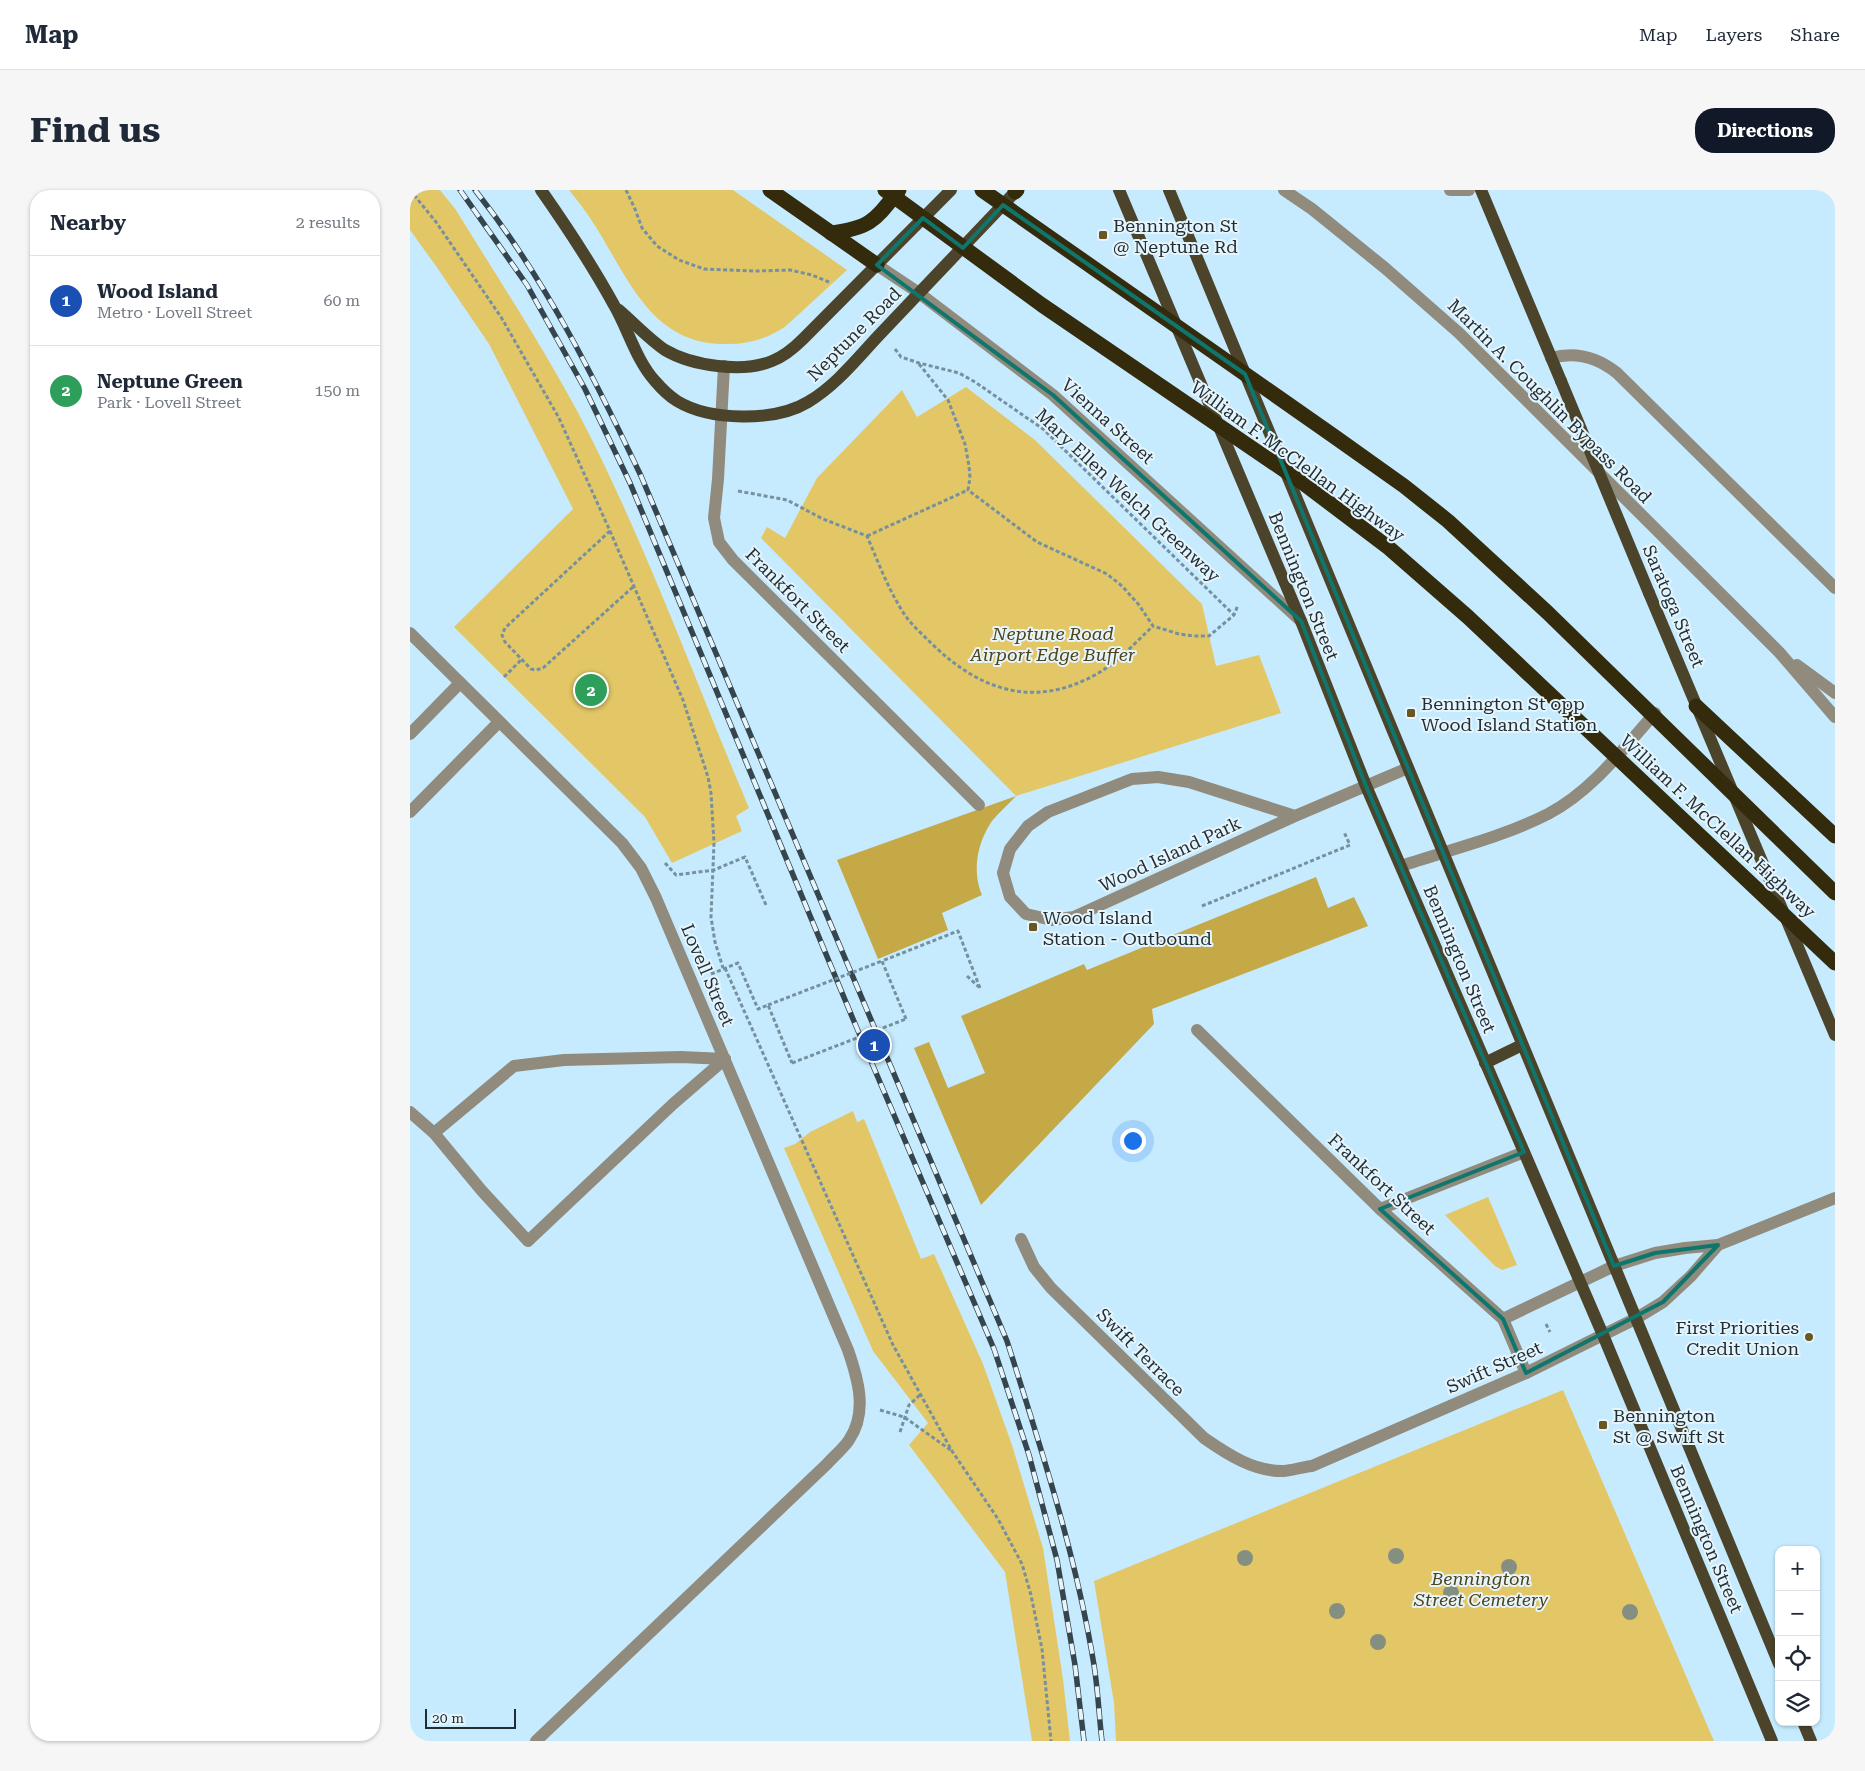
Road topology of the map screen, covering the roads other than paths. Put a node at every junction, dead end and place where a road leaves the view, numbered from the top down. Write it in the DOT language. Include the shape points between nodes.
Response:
graph roads {
  1 [pos="541,190"];
  2 [pos="770,190"];
  3 [pos="885,190"];
  4 [pos="899,190"];
  5 [pos="951,190"];
  6 [pos="982,190"];
  7 [pos="1119,190"];
  8 [pos="1169,190"];
  9 [pos="1284,190"];
  10 [pos="1450,190"];
  11 [pos="1468,190"];
  12 [pos="1481,190"];
  13 [pos="1017,191"];
  14 [pos="831,233"];
  15 [pos="877,265"];
  16 [pos="920,293"];
  17 [pos="615,306"];
  18 [pos="1551,358"];
  19 [pos="724,366"];
  20 [pos="722,414"];
  21 [pos="1835,588"];
  22 [pos="1301,621"];
  23 [pos="410,633"];
  24 [pos="1779,652"];
  25 [pos="460,683"];
  26 [pos="1835,693"];
  27 [pos="1696,706"];
  28 [pos="1655,713"];
  29 [pos="1835,717"];
  30 [pos="499,722"];
  31 [pos="410,734"];
  32 [pos="1408,768"];
  33 [pos="1366,786"];
  34 [pos="979,805"];
  35 [pos="410,812"];
  36 [pos="1295,816"];
  37 [pos="1835,836"];
  38 [pos="1442,852"];
  39 [pos="1401,866"];
  40 [pos="1835,893"];
  41 [pos="1835,962"];
  42 [pos="1197,1030"];
  43 [pos="1835,1035"];
  44 [pos="1522,1045"];
  45 [pos="725,1059"];
  46 [pos="1486,1063"];
  47 [pos="410,1112"];
  48 [pos="434,1133"];
  49 [pos="1524,1152"];
  50 [pos="1835,1198"];
  51 [pos="1380,1208"];
  52 [pos="1022,1239"];
  53 [pos="1718,1245"];
  54 [pos="1614,1266"];
  55 [pos="1579,1282"];
  56 [pos="1503,1319"];
  57 [pos="1635,1319"];
  58 [pos="1603,1335"];
  59 [pos="1526,1373"];
  60 [pos="1258,1467"];
  61 [pos="1775,1654"];
  62 [pos="1805,1726"];
  63 [pos="536,1741"];
  64 [pos="1772,1741"];
  65 [pos="1811,1741"];
  1 -- 17 [label="main road"];
  2 -- 14 [label="highway"];
  3 -- 41 [label="highway, William F. McClellan Highway, bridge" via="1042,305 1304,483 1389,548 1468,617"];
  4 -- 14 [label="highway" via="870,223"];
  5 -- 15 [label="main road, Neptune Road"];
  6 -- 40 [label="highway, William F. McClellan Highway, bridge" via="1343,442 1440,515 1536,601"];
  7 -- 22 [label="main road, Bennington Street"];
  8 -- 32 [label="main road, Bennington Street"];
  9 -- 24 [label="street, Martin A. Coughlin Bypass Road" via="1385,268 1459,333"];
  10 -- 11 [label="street"];
  12 -- 18 [label="main road, Saratoga Street"];
  13 -- 16 [label="main road, Neptune Road"];
  14 -- 15 [label="highway"];
  15 -- 16 [label="street, Vienna Street"];
  15 -- 19 [label="main road, Neptune Road" via="789,352 762,365"];
  16 -- 20 [label="main road, Neptune Road" via="831,384 807,403 768,415 743,417"];
  16 -- 22 [label="street, Vienna Street" via="1053,395"];
  17 -- 19 [label="main road, Neptune Road" via="664,349 678,357"];
  17 -- 20 [label="main road, Neptune Road" via="654,381 677,401"];
  18 -- 21 [label="street" via="1581,355 1601,362 1617,373"];
  18 -- 27 [label="main road, Saratoga Street, bridge"];
  19 -- 20 [label="street, Frankfort Street"];
  20 -- 34 [label="street, Frankfort Street" via="714,518 719,542 733,560"];
  22 -- 33 [label="main road, Bennington Street"];
  23 -- 25 [label="street, Lovell Street"];
  24 -- 26 [label="street, Martin A. Coughlin Bypass Road"];
  24 -- 29 [label="street, Martin A. Coughlin Bypass Road"];
  25 -- 30 [label="street, Lovell Street"];
  25 -- 31 [label="street"];
  27 -- 37 [label="highway"];
  27 -- 43 [label="main road, Saratoga Street"];
  28 -- 38 [label="street" via="1602,774 1549,813"];
  30 -- 35 [label="street"];
  30 -- 45 [label="street, Lovell Street" via="622,843 640,868"];
  32 -- 33 [label="street, Wood Island Park"];
  32 -- 38 [label="main road, Bennington Street"];
  33 -- 36 [label="street, Wood Island Park"];
  33 -- 39 [label="main road, Bennington Street"];
  36 -- 36 [label="street, Wood Island Park" via="1189,782 1158,777 1132,779 1048,812 1028,826 1010,849 1003,873 1010,897 1026,914 1052,920 1074,917"];
  38 -- 39 [label="street"];
  38 -- 44 [label="main road, Bennington Street"];
  39 -- 46 [label="main road, Bennington Street"];
  42 -- 51 [label="street, Frankfort Street"];
  44 -- 46 [label="main road"];
  44 -- 54 [label="main road, Bennington Street"];
  45 -- 48 [label="street" via="564,1060 514,1066"];
  45 -- 48 [label="street" via="528,1241"];
  45 -- 63 [label="street, Lovell Street" via="848,1350 859,1390 857,1420 849,1440 828,1464"];
  46 -- 49 [label="main road, Bennington Street"];
  47 -- 48 [label="street"];
  49 -- 51 [label="street"];
  49 -- 55 [label="main road, Bennington Street"];
  50 -- 53 [label="street, Swift Street"];
  51 -- 56 [label="street, Frankfort Street"];
  52 -- 60 [label="street, Swift Terrace" via="1034,1267 1051,1288 1204,1438 1231,1456"];
  53 -- 54 [label="street, Swift Street" via="1655,1253"];
  53 -- 57 [label="street, Swift Street" via="1663,1302"];
  54 -- 55 [label="street, Swift Street"];
  54 -- 57 [label="main road, Bennington Street"];
  55 -- 56 [label="street, Swift Street"];
  55 -- 58 [label="main road, Bennington Street"];
  56 -- 59 [label="street, Frankfort Street"];
  57 -- 58 [label="street, Swift Street"];
  57 -- 61 [label="main road, Bennington Street"];
  58 -- 59 [label="street, Swift Street"];
  58 -- 64 [label="main road, Bennington Street"];
  59 -- 60 [label="street, Swift Street" via="1312,1466 1284,1471"];
  62 -- 65 [label="main road"];
}
